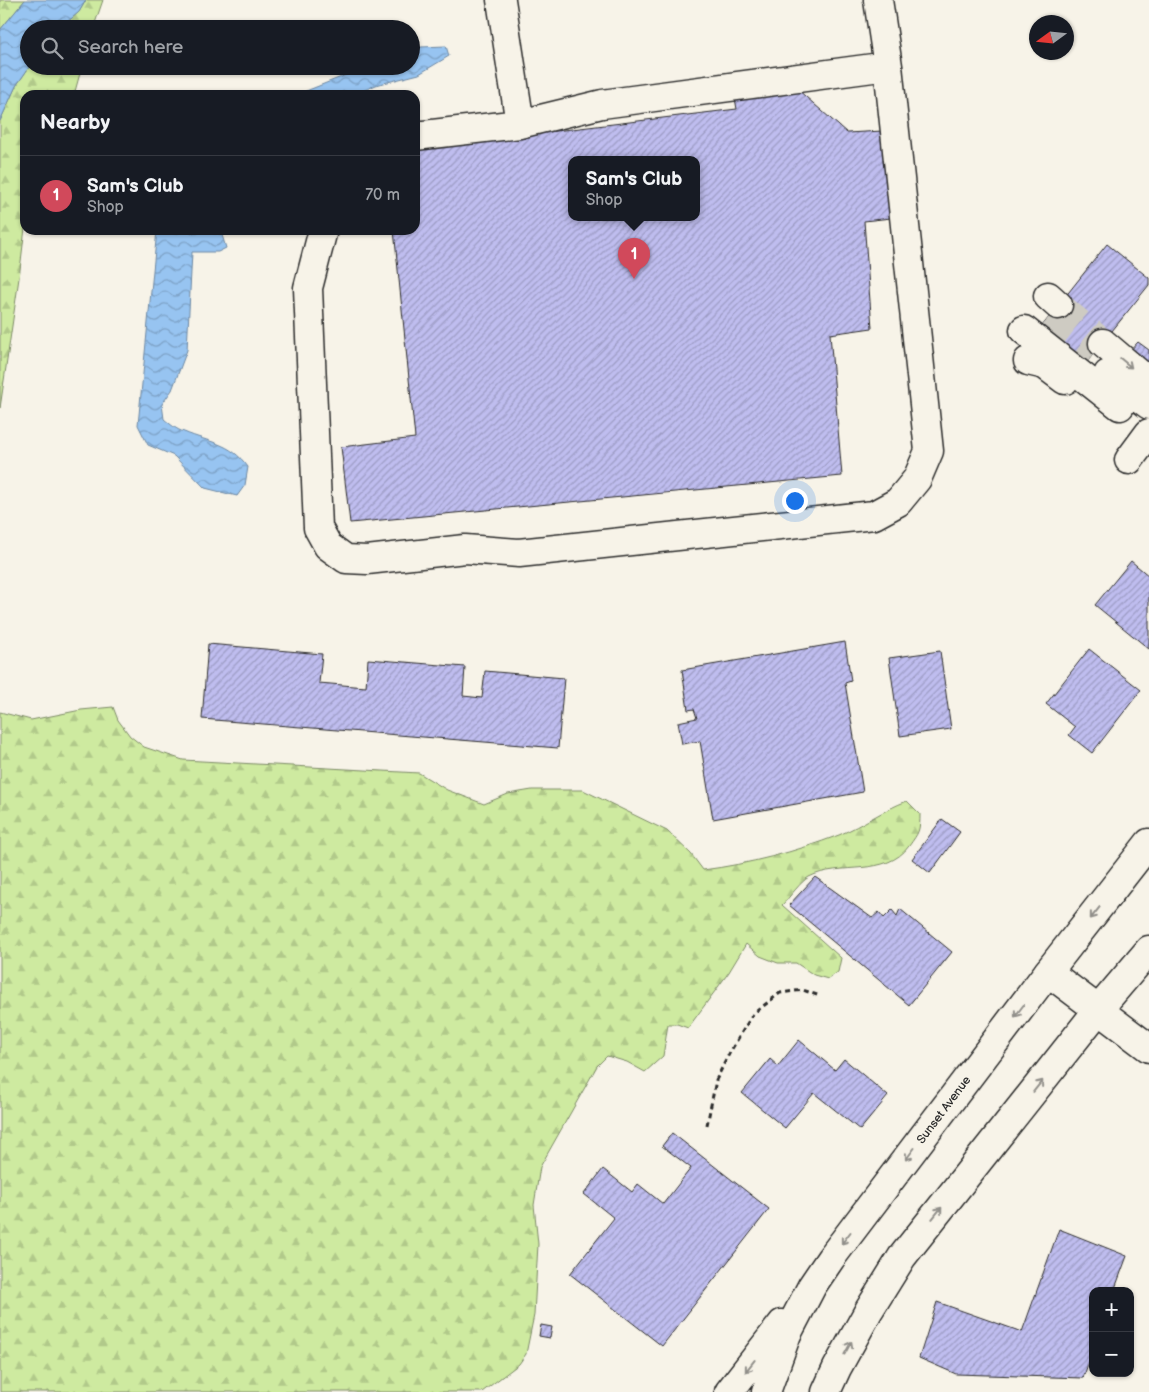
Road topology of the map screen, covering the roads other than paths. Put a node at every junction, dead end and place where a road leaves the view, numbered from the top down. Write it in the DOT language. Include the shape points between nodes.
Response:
graph roads {
  1 [pos="501,0"];
  2 [pos="878,0"];
  3 [pos="888,66"];
  4 [pos="520,124"];
  5 [pos="420,135"];
  6 [pos="322,235"];
  7 [pos="1041,315"];
  8 [pos="1028,361"];
  9 [pos="1149,382"];
  10 [pos="1149,405"];
  11 [pos="1149,433"];
  12 [pos="1128,460"];
  13 [pos="1149,843"];
  14 [pos="1149,950"];
  15 [pos="1048,972"];
  16 [pos="1098,1010"];
  17 [pos="1149,1048"];
  18 [pos="812,1286"];
  19 [pos="729,1392"];
  20 [pos="766,1392"];
  21 [pos="826,1392"];
  1 -- 4 [label="main road"];
  2 -- 3 [label="main road"];
  3 -- 4 [label="main road" via="602,104"];
  3 -- 6 [label="main road" via="929,452 917,478 898,502 874,515 519,553 465,549 367,560 346,559 328,546 318,528 308,288"];
  4 -- 5 [label="main road"];
  7 -- 8 [label="main road" via="1120,406 1098,406 1045,365"];
  10 -- 9 [label="main road, one-way" via="1096,352"];
  11 -- 12 [label="main road"];
  13 -- 15 [label="main road, Sunset Avenue, one-way"];
  14 -- 16 [label="main road"];
  15 -- 16 [label="main road"];
  15 -- 18 [label="main road, Sunset Avenue, one-way"];
  16 -- 17 [label="main road"];
  21 -- 16 [label="main road, one-way" via="869,1310 902,1257"];
  18 -- 19 [label="main road, one-way"];
  18 -- 20 [label="main road, Sunset Avenue" via="787,1334"];
}
